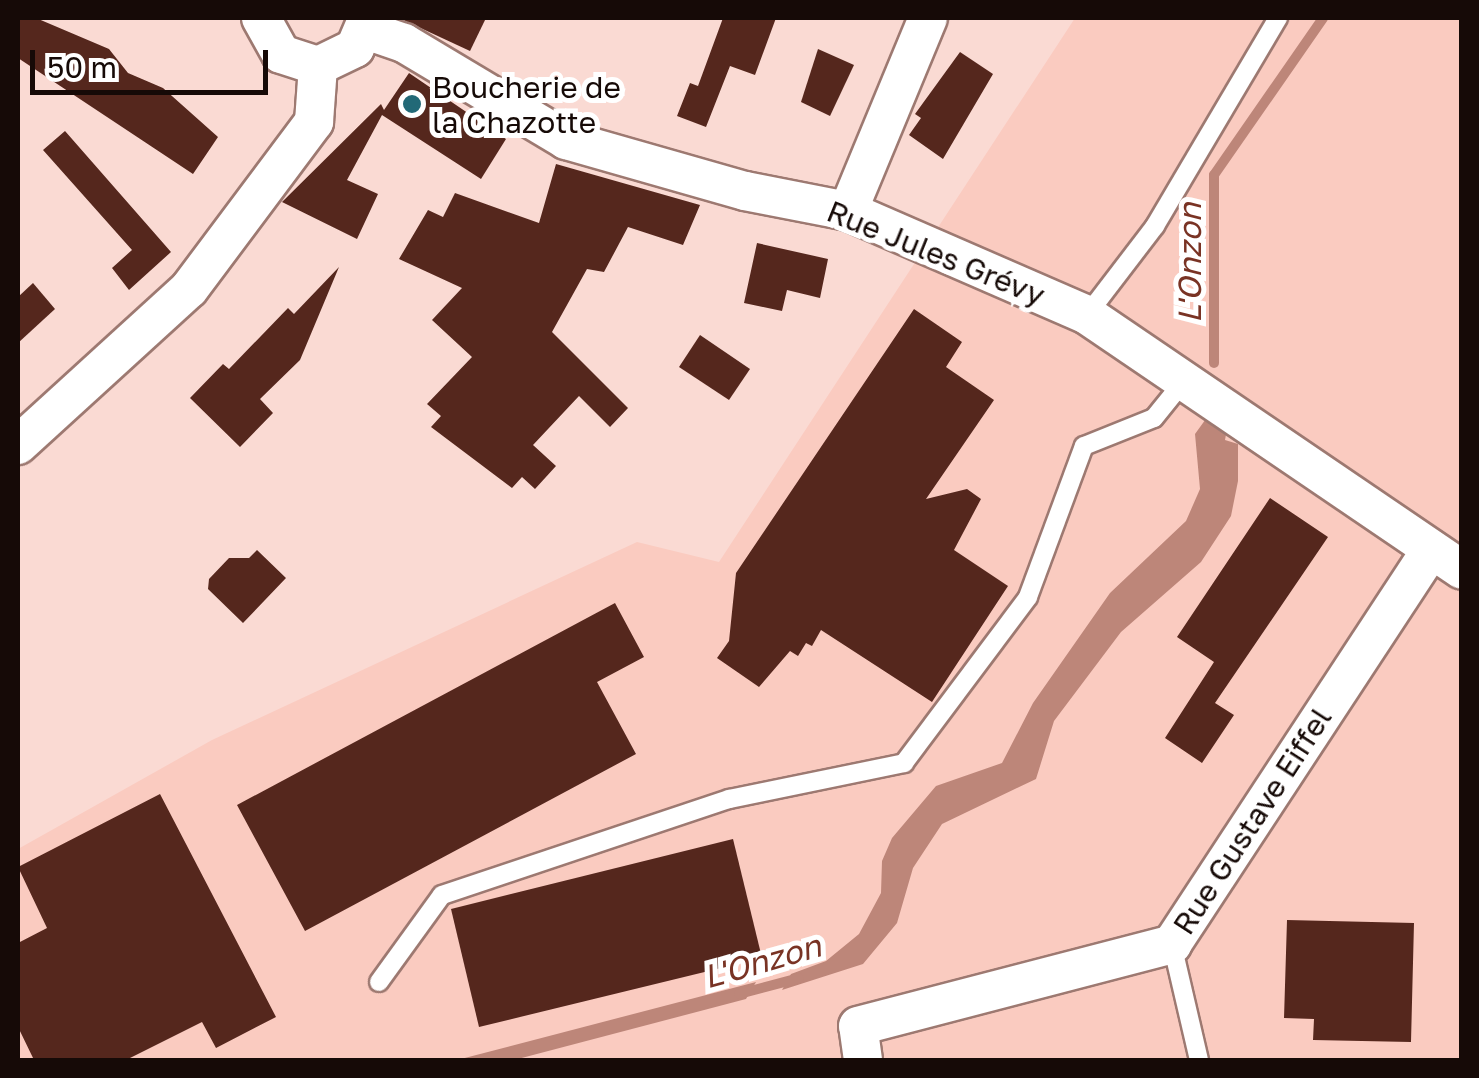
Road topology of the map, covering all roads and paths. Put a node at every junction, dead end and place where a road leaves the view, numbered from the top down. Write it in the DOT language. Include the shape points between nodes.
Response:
graph roads {
  1 [pos="261,18"];
  2 [pos="928,18"];
  3 [pos="1278,18"];
  4 [pos="367,24"];
  5 [pos="318,66"];
  6 [pos="848,211"];
  7 [pos="1087,316"];
  8 [pos="1184,381"];
  9 [pos="18,445"];
  10 [pos="1446,559"];
  11 [pos="1172,944"];
  12 [pos="379,982"];
  13 [pos="863,1060"];
  14 [pos="1199,1060"];
  1 -- 5 [label="street" via="280,54"];
  2 -- 6 [label="street"];
  3 -- 7 [label="lane" via="1155,226"];
  4 -- 5 [label="street" via="347,55"];
  4 -- 6 [label="street, Rue Jules Grévy" via="566,140 745,191"];
  5 -- 9 [label="street" via="314,122 189,289"];
  6 -- 7 [label="street, Rue Jules Grévy"];
  7 -- 8 [label="street, Rue Jules Grévy"];
  8 -- 10 [label="street, Rue Jules Grévy"];
  8 -- 12 [label="lane" via="1154,418 1084,446 1028,597 904,763 729,798 442,895"];
  10 -- 11 [label="street, Rue Gustave Eiffel"];
  11 -- 13 [label="street, Rue Gustave Eiffel" via="858,1026"];
  11 -- 14 [label="lane"];
}
